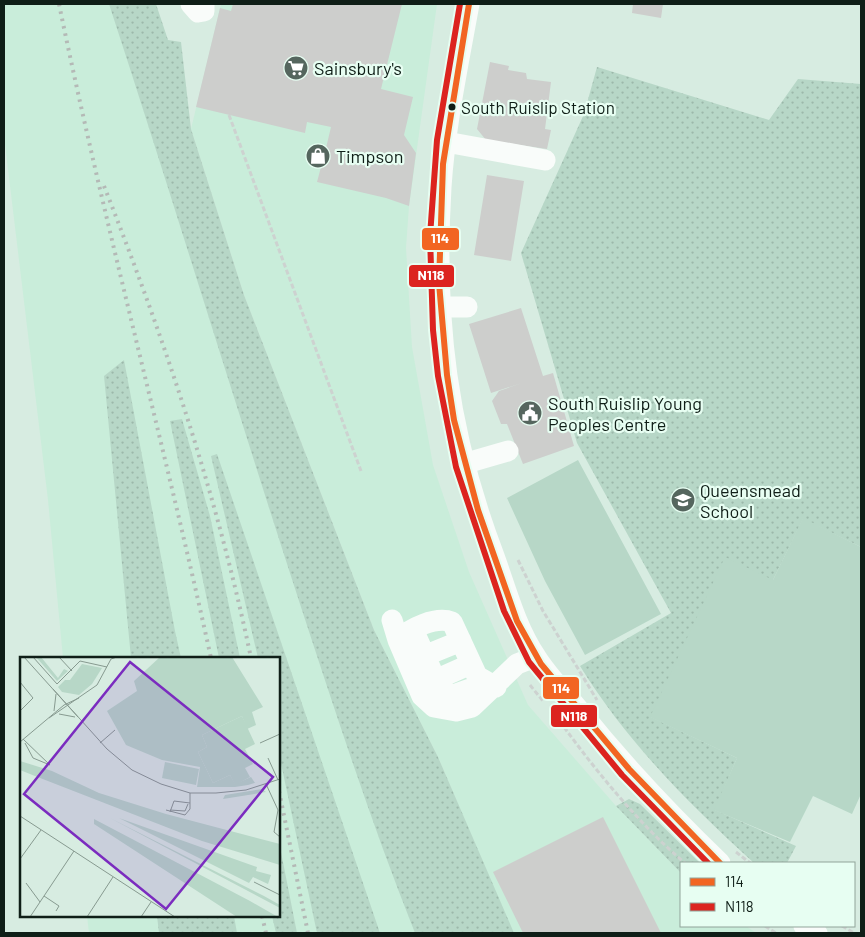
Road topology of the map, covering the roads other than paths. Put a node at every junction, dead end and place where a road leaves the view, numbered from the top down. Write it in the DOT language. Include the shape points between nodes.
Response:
graph roads {
  1 [pos="191,4"];
  2 [pos="204,4"];
  3 [pos="469,4"];
  4 [pos="446,142"];
  5 [pos="545,160"];
  6 [pos="440,307"];
  7 [pos="467,307"];
  8 [pos="508,451"];
  9 [pos="463,464"];
  10 [pos="418,654"];
  11 [pos="526,661"];
  12 [pos="473,662"];
  13 [pos="725,855"];
  1 -- 2 [label="street" via="198,12 203,11"];
  3 -- 4 [label="street"];
  4 -- 5 [label="street"];
  4 -- 6 [label="street" via="441,196"];
  6 -- 7 [label="street"];
  6 -- 9 [label="street" via="443,354"];
  8 -- 9 [label="street"];
  9 -- 11 [label="street" via="517,618"];
  10 -- 12 [label="street"];
  10 -- 12 [label="street"];
  10 -- 12 [label="street" via="443,618 452,622"];
  10 -- 12 [label="street" via="422,696 434,707 456,711 472,707"];
  11 -- 12 [label="street"];
  11 -- 13 [label="street" via="620,762"];
}
